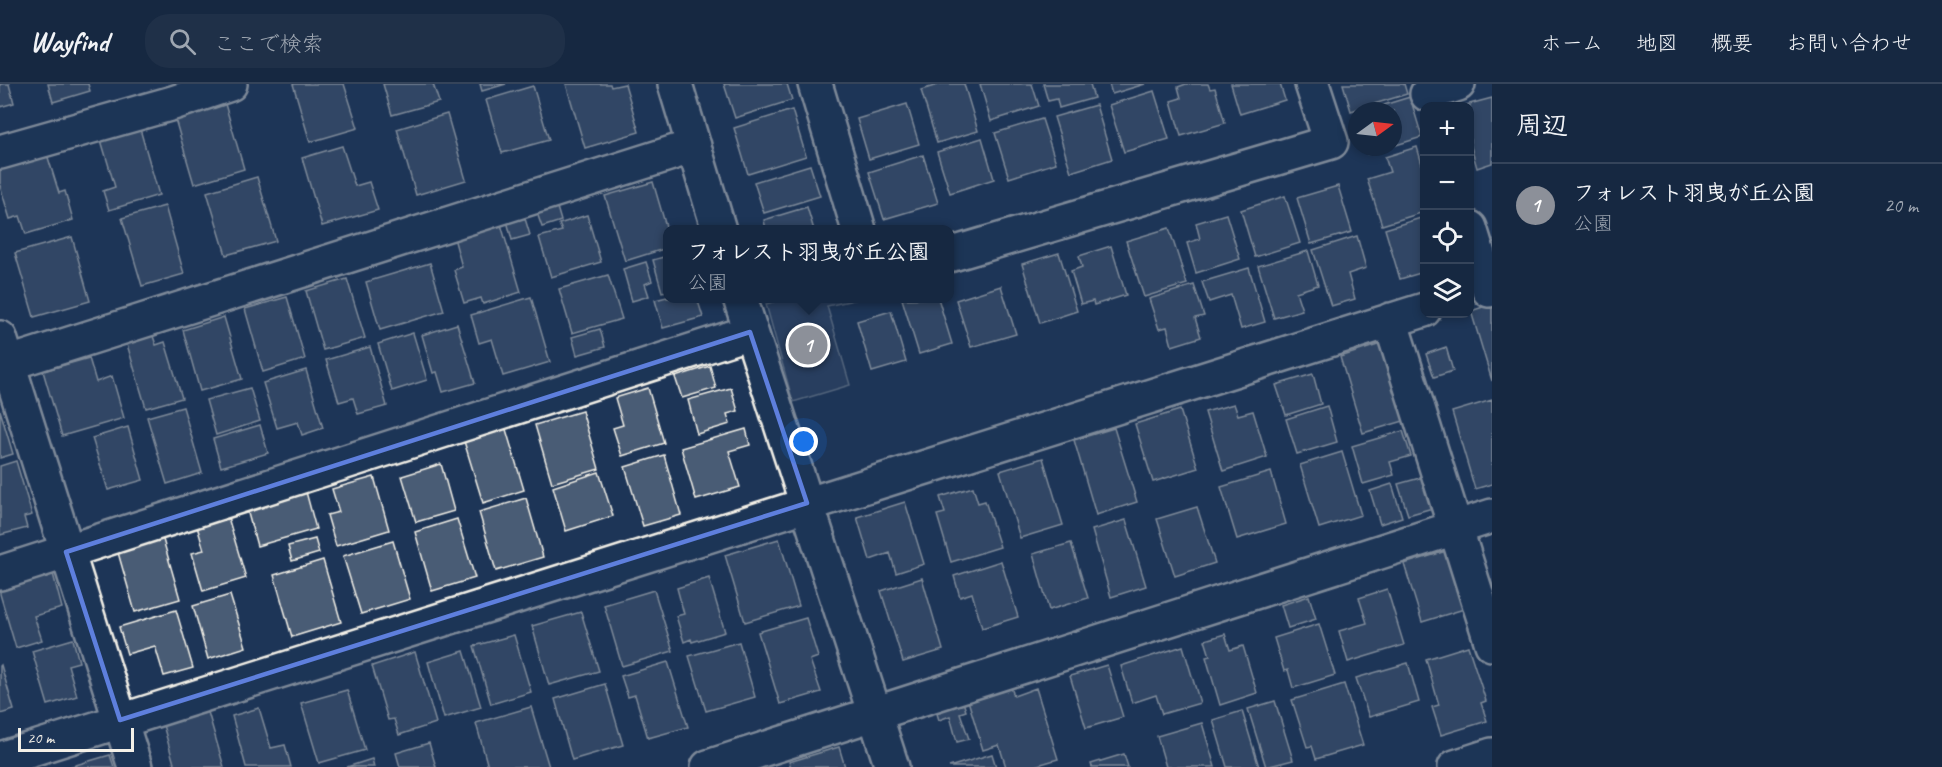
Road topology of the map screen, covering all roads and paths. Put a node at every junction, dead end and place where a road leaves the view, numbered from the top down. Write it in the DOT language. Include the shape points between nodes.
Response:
graph roads {
  1 [pos="230,84"];
  2 [pos="675,84"];
  3 [pos="815,84"];
  4 [pos="1312,84"];
  5 [pos="1458,84"];
  6 [pos="1428,95"];
  7 [pos="694,146"];
  8 [pos="0,152"];
  9 [pos="718,225"];
  10 [pos="857,225"];
  11 [pos="1474,246"];
  12 [pos="954,254"];
  13 [pos="1484,292"];
  14 [pos="741,303"];
  15 [pos="1420,311"];
  16 [pos="1390,320"];
  17 [pos="750,332"];
  18 [pos="3,355"];
  19 [pos="807,503"];
  20 [pos="1492,516"];
  21 [pos="1455,528"];
  22 [pos="66,552"];
  23 [pos="0,573"];
  24 [pos="1492,644"];
  25 [pos="875,715"];
  26 [pos="120,720"];
  27 [pos="1492,755"];
  28 [pos="0,759"];
  29 [pos="135,767"];
  30 [pos="708,767"];
  31 [pos="892,767"];
  32 [pos="1455,767"];
  1 -- 8 [label="street" via="173,104"];
  2 -- 7 [label="street"];
  3 -- 10 [label="street"];
  4 -- 12 [label="street" via="1331,142"];
  5 -- 6 [label="street"];
  7 -- 9 [label="street"];
  7 -- 18 [label="street"];
  11 -- 13 [label="street"];
  14 -- 17 [label="street"];
  15 -- 16 [label="street"];
  16 -- 19 [label="street"];
  16 -- 21 [label="street"];
  17 -- 19 [label="street"];
  17 -- 22 [label="street"];
  18 -- 22 [label="street"];
  19 -- 25 [label="street"];
  19 -- 26 [label="street"];
  20 -- 21 [label="street"];
  21 -- 24 [label="street"];
  21 -- 25 [label="street"];
  22 -- 23 [label="street"];
  22 -- 26 [label="street"];
  25 -- 30 [label="street"];
  25 -- 31 [label="street"];
  26 -- 28 [label="street"];
  26 -- 29 [label="street"];
  27 -- 32 [label="street"];
}
